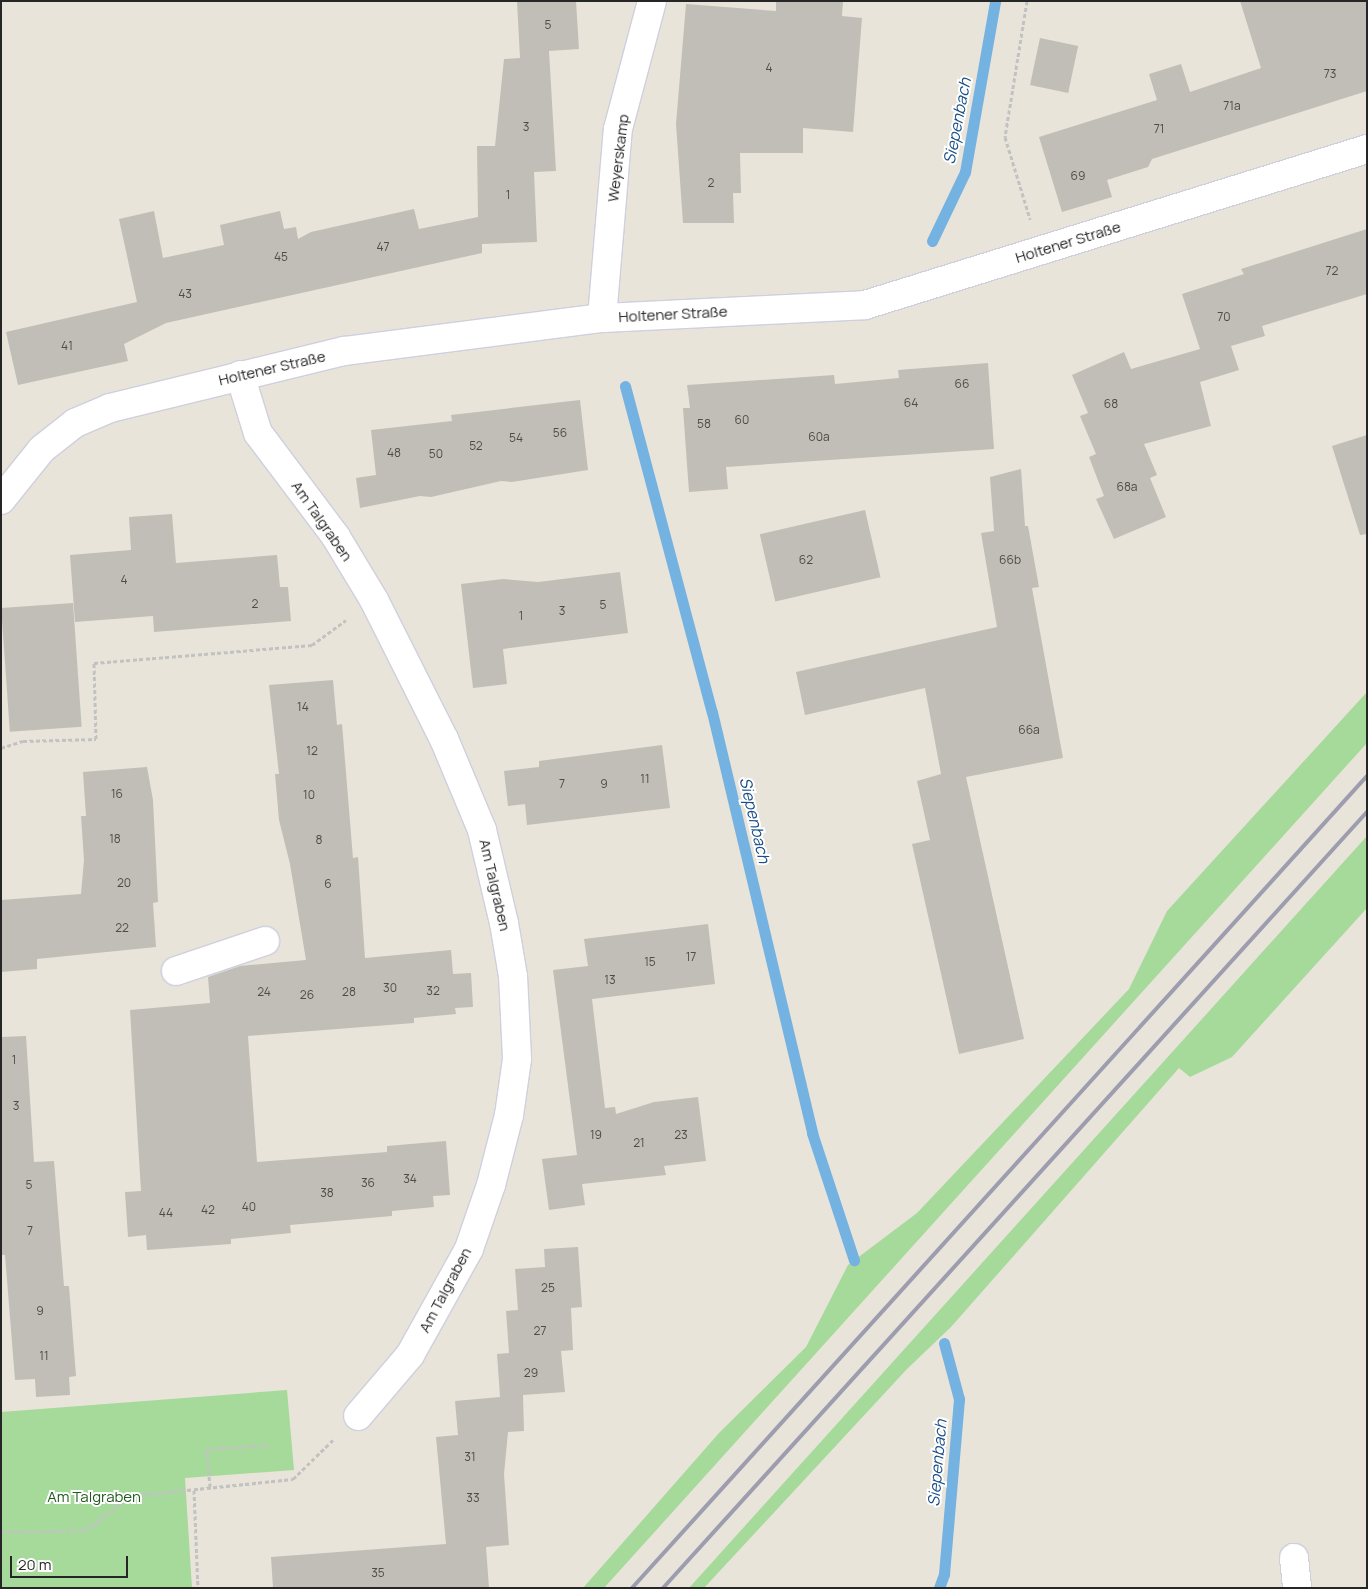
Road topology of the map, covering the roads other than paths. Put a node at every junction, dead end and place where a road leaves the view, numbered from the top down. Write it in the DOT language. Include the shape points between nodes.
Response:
graph roads {
  1 [pos="652,1"];
  2 [pos="1367,149"];
  3 [pos="602,318"];
  4 [pos="240,375"];
  5 [pos="1,500"];
  6 [pos="266,941"];
  7 [pos="176,971"];
  8 [pos="358,1416"];
  9 [pos="1294,1558"];
  10 [pos="1296,1588"];
  1 -- 3 [label="street, Weyerskamp" via="618,129"];
  2 -- 3 [label="street, Holtener Straße" via="865,305"];
  3 -- 4 [label="street, Holtener Straße" via="344,351"];
  4 -- 5 [label="street, Holtener Straße" via="110,408 75,423 42,449"];
  4 -- 8 [label="street, Am Talgraben" via="258,434 336,537 374,600 444,739 482,830 513,976 517,1059 503,1141 469,1249 410,1355"];
  6 -- 7 [label="street"];
  9 -- 10 [label="street"];
}
